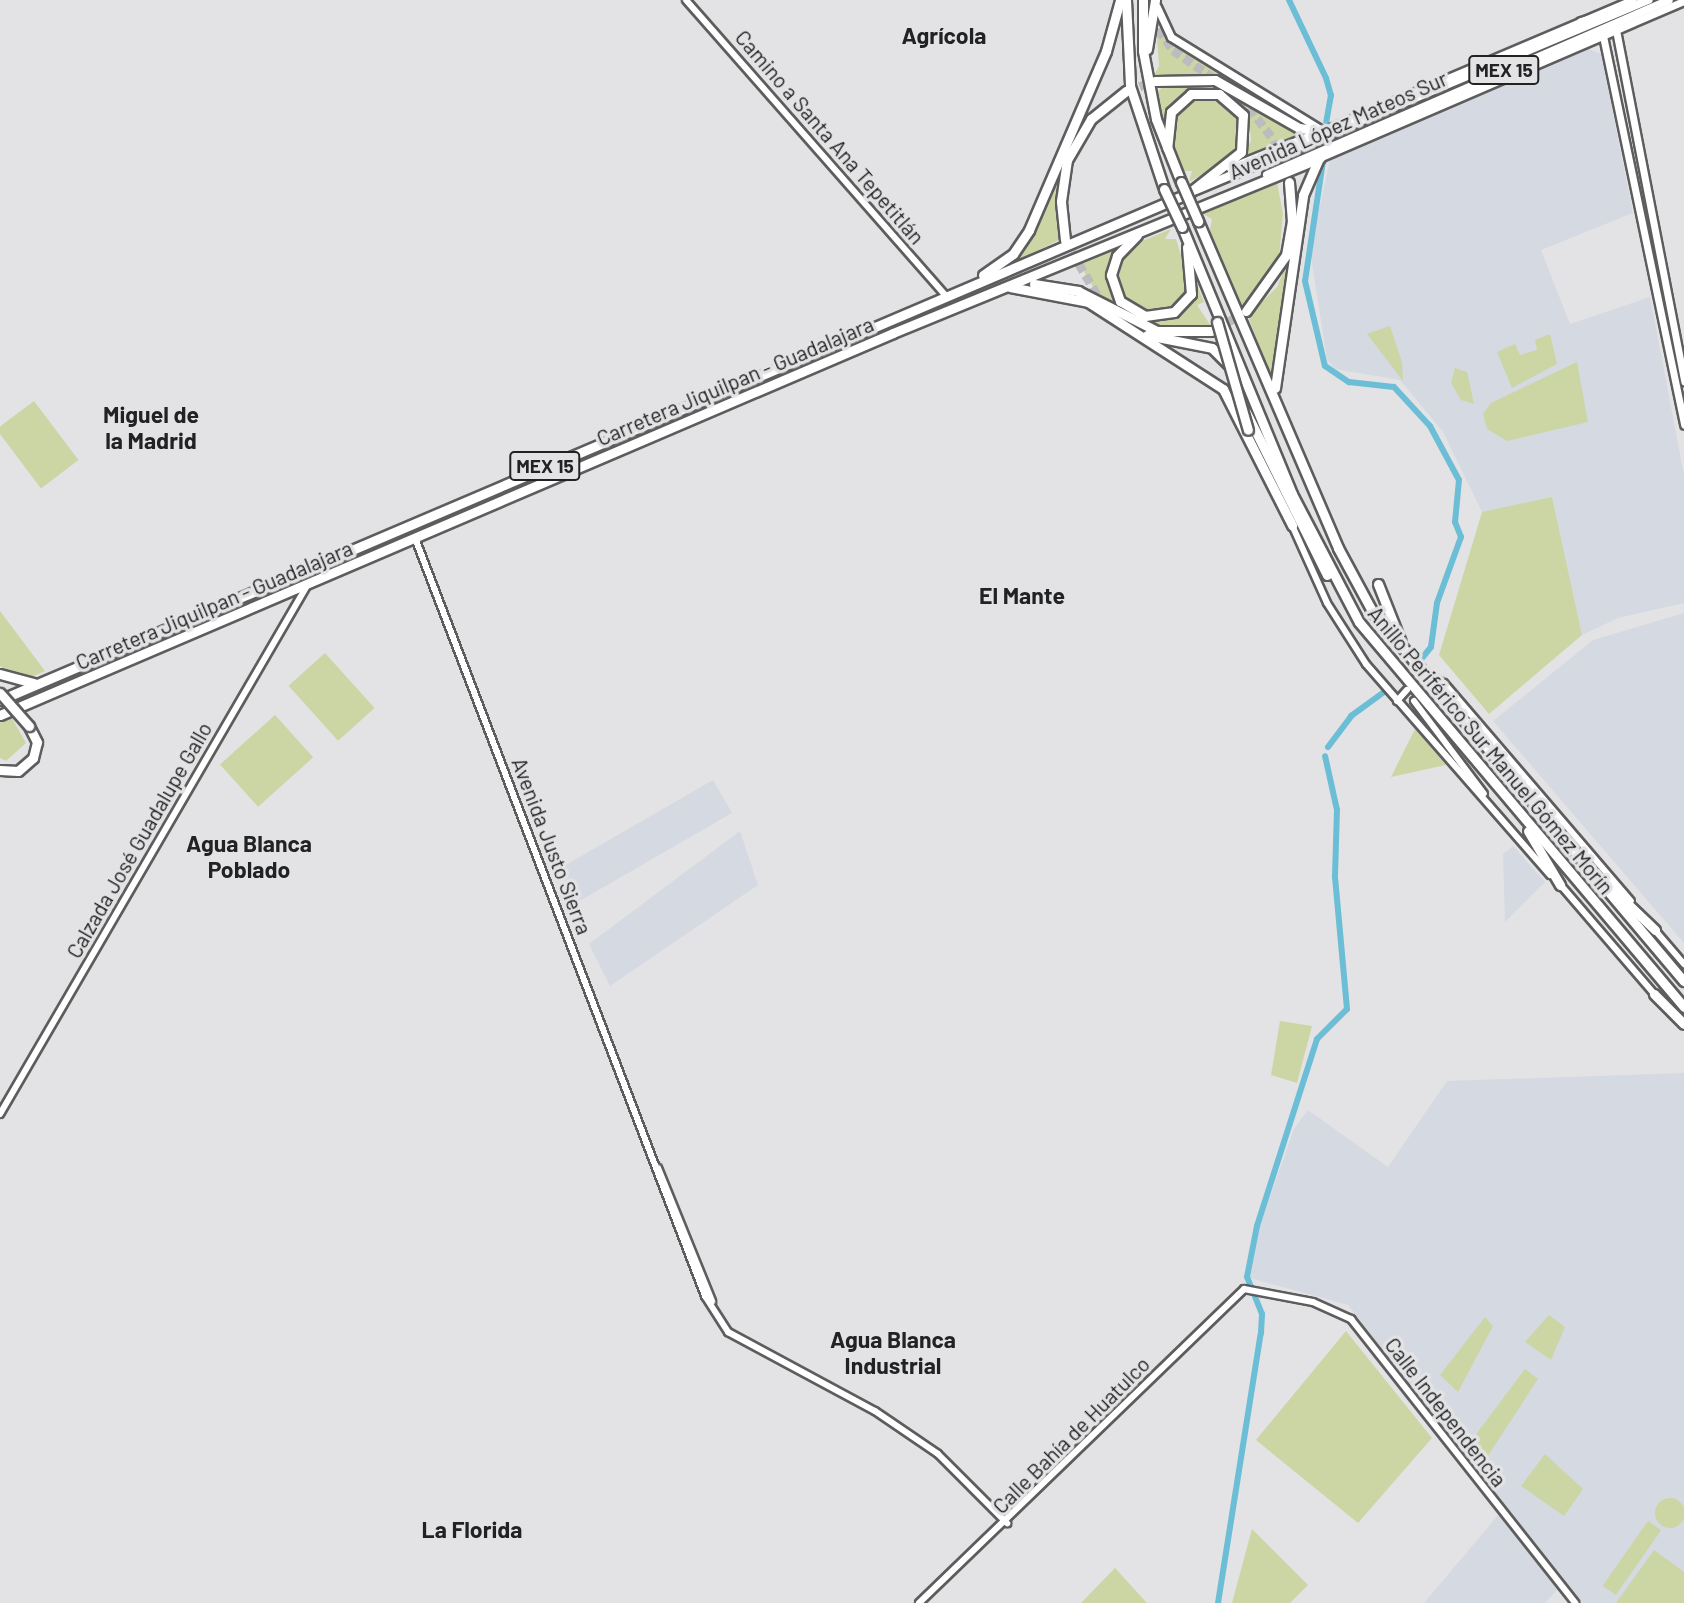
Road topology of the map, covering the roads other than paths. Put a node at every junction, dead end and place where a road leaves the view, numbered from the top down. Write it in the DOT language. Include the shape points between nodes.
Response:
graph roads {
  1 [pos="686,0"];
  2 [pos="1120,0"];
  3 [pos="1126,0"];
  4 [pos="1143,0"];
  5 [pos="1157,0"];
  6 [pos="1632,0"];
  7 [pos="1649,0"];
  8 [pos="1669,0"];
  9 [pos="1684,1"];
  10 [pos="1616,14"];
  11 [pos="1581,22"];
  12 [pos="1616,30"];
  13 [pos="1603,36"];
  14 [pos="1145,65"];
  15 [pos="1154,81"];
  16 [pos="1126,91"];
  17 [pos="1327,132"];
  18 [pos="1167,148"];
  19 [pos="1320,155"];
  20 [pos="1222,172"];
  21 [pos="1289,183"];
  22 [pos="1189,193"];
  23 [pos="1182,227"];
  24 [pos="1140,232"];
  25 [pos="1091,235"];
  26 [pos="1065,240"];
  27 [pos="1098,247"];
  28 [pos="1197,258"];
  29 [pos="1004,286"];
  30 [pos="964,287"];
  31 [pos="946,296"];
  32 [pos="1246,312"];
  33 [pos="1136,331"];
  34 [pos="1211,331"];
  35 [pos="1169,349"];
  36 [pos="1684,381"];
  37 [pos="1276,398"];
  38 [pos="1684,425"];
  39 [pos="1293,440"];
  40 [pos="1308,463"];
  41 [pos="1288,497"];
  42 [pos="1292,525"];
  43 [pos="415,538"];
  44 [pos="308,584"];
  45 [pos="1378,584"];
  46 [pos="1407,657"];
  47 [pos="0,674"];
  48 [pos="1426,674"];
  49 [pos="43,682"];
  50 [pos="1436,685"];
  51 [pos="1407,690"];
  52 [pos="0,693"];
  53 [pos="0,700"];
  54 [pos="1397,701"];
  55 [pos="1414,701"];
  56 [pos="3,716"];
  57 [pos="27,727"];
  58 [pos="0,768"];
  59 [pos="1517,811"];
  60 [pos="1498,816"];
  61 [pos="1559,838"];
  62 [pos="1583,845"];
  63 [pos="1560,885"];
  64 [pos="1655,930"];
  65 [pos="1684,964"];
  66 [pos="1684,981"];
  67 [pos="1654,994"];
  68 [pos="1684,1007"];
  69 [pos="1684,1024"];
  70 [pos="1684,1030"];
  71 [pos="0,1114"];
  72 [pos="1245,1289"];
  73 [pos="1007,1523"];
  74 [pos="919,1603"];
  75 [pos="1575,1603"];
  1 -- 31 [label="street, Camino a Santa Ana Tepetitlán"];
  2 -- 30 [label="highway" via="1106,51 1029,230 1013,254"];
  3 -- 23 [label="highway, Anillo Periférico Sur Manuel Gómez Morín, bridge" via="1130,86 1164,189"];
  4 -- 14 [label="highway"];
  5 -- 14 [label="highway"];
  5 -- 17 [label="main road" via="1157,17 1171,37"];
  6 -- 11 [label="main road"];
  7 -- 10 [label="main road, Avenida López Mateos Sur / MEX 15"];
  8 -- 19 [label="main road, Avenida López Mateos Sur / MEX 15" via="1340,141"];
  9 -- 12 [label="main road"];
  10 -- 11 [label="main road"];
  10 -- 17 [label="main road, Avenida López Mateos Sur / MEX 15"];
  11 -- 17 [label="main road"];
  12 -- 13 [label="main road"];
  12 -- 36 [label="main road"];
  13 -- 19 [label="main road"];
  13 -- 38 [label="main road"];
  14 -- 18 [label="highway, Anillo Periférico Sur Manuel Gómez Morín"];
  15 -- 17 [label="highway" via="1215,80 1299,128"];
  16 -- 26 [label="highway" via="1091,119 1068,160 1061,201"];
  17 -- 20 [label="highway"];
  17 -- 22 [label="main road, Avenida López Mateos Sur / MEX 15"];
  18 -- 20 [label="highway" via="1166,126 1178,102 1200,92 1225,96 1241,110 1247,133 1241,152"];
  18 -- 37 [label="highway, Anillo Periférico Sur Manuel Gómez Morín, bridge"];
  19 -- 24 [label="highway, Avenida López Mateos Sur / MEX 15"];
  19 -- 37 [label="highway" via="1303,195 1274,378"];
  20 -- 22 [label="highway"];
  21 -- 32 [label="highway" via="1293,222 1286,256"];
  22 -- 25 [label="highway, Avenida López Mateos Sur / MEX 15"];
  23 -- 24 [label="highway" via="1192,291 1178,309 1156,317 1129,309 1112,286 1115,261"];
  23 -- 28 [label="highway, Anillo Periférico Sur Manuel Gómez Morín"];
  24 -- 27 [label="highway, Avenida López Mateos Sur / MEX 15"];
  25 -- 30 [label="highway, Carretera Jiquilpan - Guadalajara / MEX 15"];
  27 -- 29 [label="highway, Carretera Jiquilpan - Guadalajara / MEX 15"];
  28 -- 41 [label="highway, Anillo Periférico Sur Manuel Gómez Morín"];
  28 -- 42 [label="highway, bridge" via="1248,430"];
  29 -- 33 [label="highway" via="1070,295"];
  29 -- 34 [label="highway" via="1058,285 1157,331"];
  29 -- 43 [label="highway, Carretera Jiquilpan - Guadalajara / MEX 15"];
  30 -- 31 [label="highway, Carretera Jiquilpan - Guadalajara / MEX 15"];
  31 -- 49 [label="highway, Carretera Jiquilpan - Guadalajara / MEX 15"];
  33 -- 41 [label="highway" via="1205,345 1228,357"];
  33 -- 42 [label="highway" via="1227,393"];
  35 -- 41 [label="highway" via="1234,392"];
  37 -- 39 [label="highway, Anillo Periférico Sur Manuel Gómez Morín"];
  39 -- 40 [label="highway"];
  39 -- 46 [label="highway, Anillo Periférico Sur Manuel Gómez Morín" via="1352,578"];
  41 -- 42 [label="highway"];
  41 -- 59 [label="highway, Anillo Periférico Sur Manuel Gómez Morín" via="1335,584 1394,668"];
  42 -- 54 [label="street" via="1326,603"];
  43 -- 44 [label="highway, Carretera Jiquilpan - Guadalajara / MEX 15"];
  43 -- 73 [label="street, Avenida Justo Sierra" via="657,1167 728,1332 875,1411 938,1454"];
  44 -- 56 [label="highway, Carretera Jiquilpan - Guadalajara / MEX 15"];
  44 -- 71 [label="street, Calzada José Guadalupe Gallo"];
  45 -- 46 [label="highway"];
  46 -- 61 [label="highway, Anillo Periférico Sur Manuel Gómez Morín"];
  47 -- 49 [label="highway" via="18,683"];
  48 -- 62 [label="street" via="1444,683"];
  49 -- 53 [label="highway, Carretera Jiquilpan - Guadalajara / MEX 15"];
  50 -- 62 [label="street"];
  51 -- 54 [label="street"];
  52 -- 57 [label="highway, bridge"];
  53 -- 57 [label="highway, bridge"];
  54 -- 60 [label="street"];
  55 -- 60 [label="street"];
  57 -- 58 [label="highway" via="37,742 33,758 18,771"];
  59 -- 63 [label="highway"];
  59 -- 68 [label="highway, Anillo Periférico Sur Manuel Gómez Morín"];
  60 -- 63 [label="street"];
  61 -- 64 [label="highway"];
  61 -- 66 [label="highway, Anillo Periférico Sur Manuel Gómez Morín"];
  62 -- 64 [label="street"];
  63 -- 67 [label="street"];
  64 -- 65 [label="street"];
  67 -- 69 [label="highway"];
  67 -- 70 [label="street"];
  72 -- 73 [label="street, Calle Bahía de Huatulco"];
  72 -- 75 [label="street, Calle Independencia" via="1333,1307 1351,1319"];
  73 -- 74 [label="street, Calle Bahía de Huatulco"];
}
